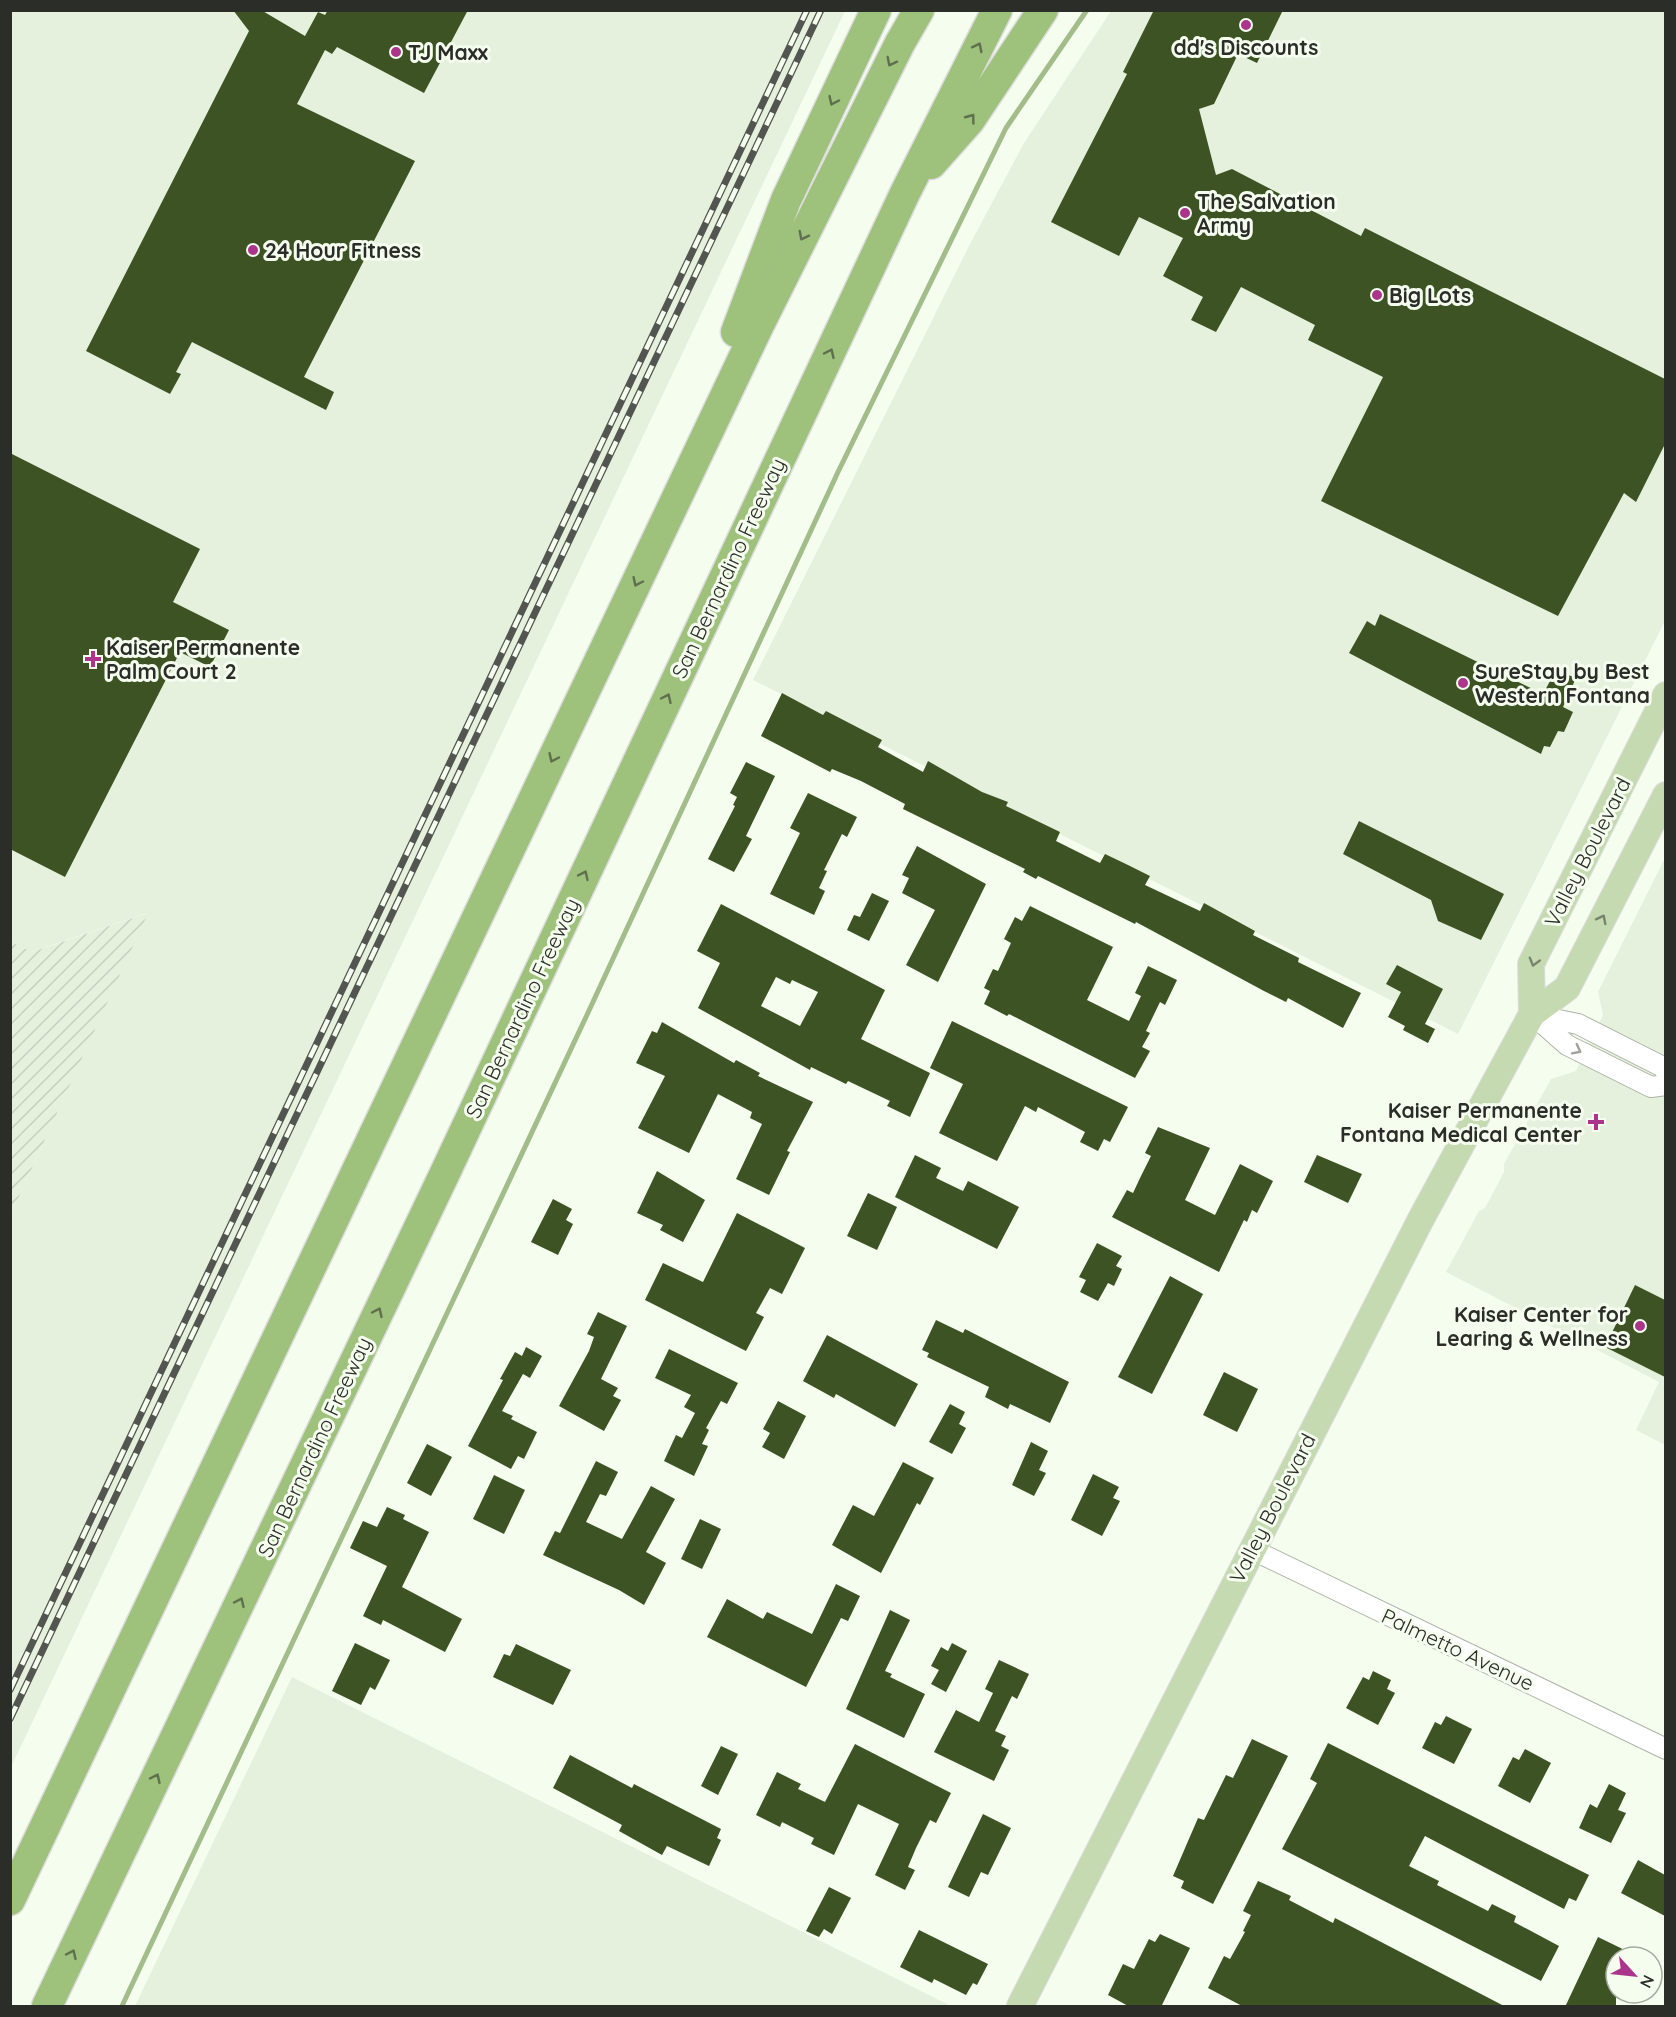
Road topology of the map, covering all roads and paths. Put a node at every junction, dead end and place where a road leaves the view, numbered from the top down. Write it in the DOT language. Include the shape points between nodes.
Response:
graph roads {
  1 [pos="876,10"];
  2 [pos="919,10"];
  3 [pos="997,10"];
  4 [pos="1043,10"];
  5 [pos="905,193"];
  6 [pos="656,542"];
  7 [pos="1665,694"];
  8 [pos="1665,795"];
  9 [pos="1532,1014"];
  10 [pos="1665,1072"];
  11 [pos="1665,1085"];
  12 [pos="1251,1549"];
  13 [pos="1665,1749"];
  14 [pos="10,1900"];
  15 [pos="47,2007"];
  16 [pos="1020,2007"];
  1 -- 6 [label="highway, one-way" via="786,200"];
  2 -- 6 [label="highway, one-way" via="758,327"];
  5 -- 3 [label="highway, San Bernardino Freeway, one-way"];
  5 -- 4 [label="highway, one-way" via="970,120"];
  15 -- 5 [label="highway, San Bernardino Freeway, one-way"];
  6 -- 14 [label="highway, one-way"];
  7 -- 9 [label="main road, Valley Boulevard, one-way" via="1531,964"];
  9 -- 8 [label="main road, Valley Boulevard, one-way" via="1567,988"];
  9 -- 10 [label="street" via="1578,1024 1663,1067"];
  9 -- 11 [label="street, one-way" via="1568,1045 1651,1088"];
  9 -- 12 [label="main road, Valley Boulevard"];
  12 -- 13 [label="street, Palmetto Avenue"];
  12 -- 16 [label="main road, Valley Boulevard"];
}
